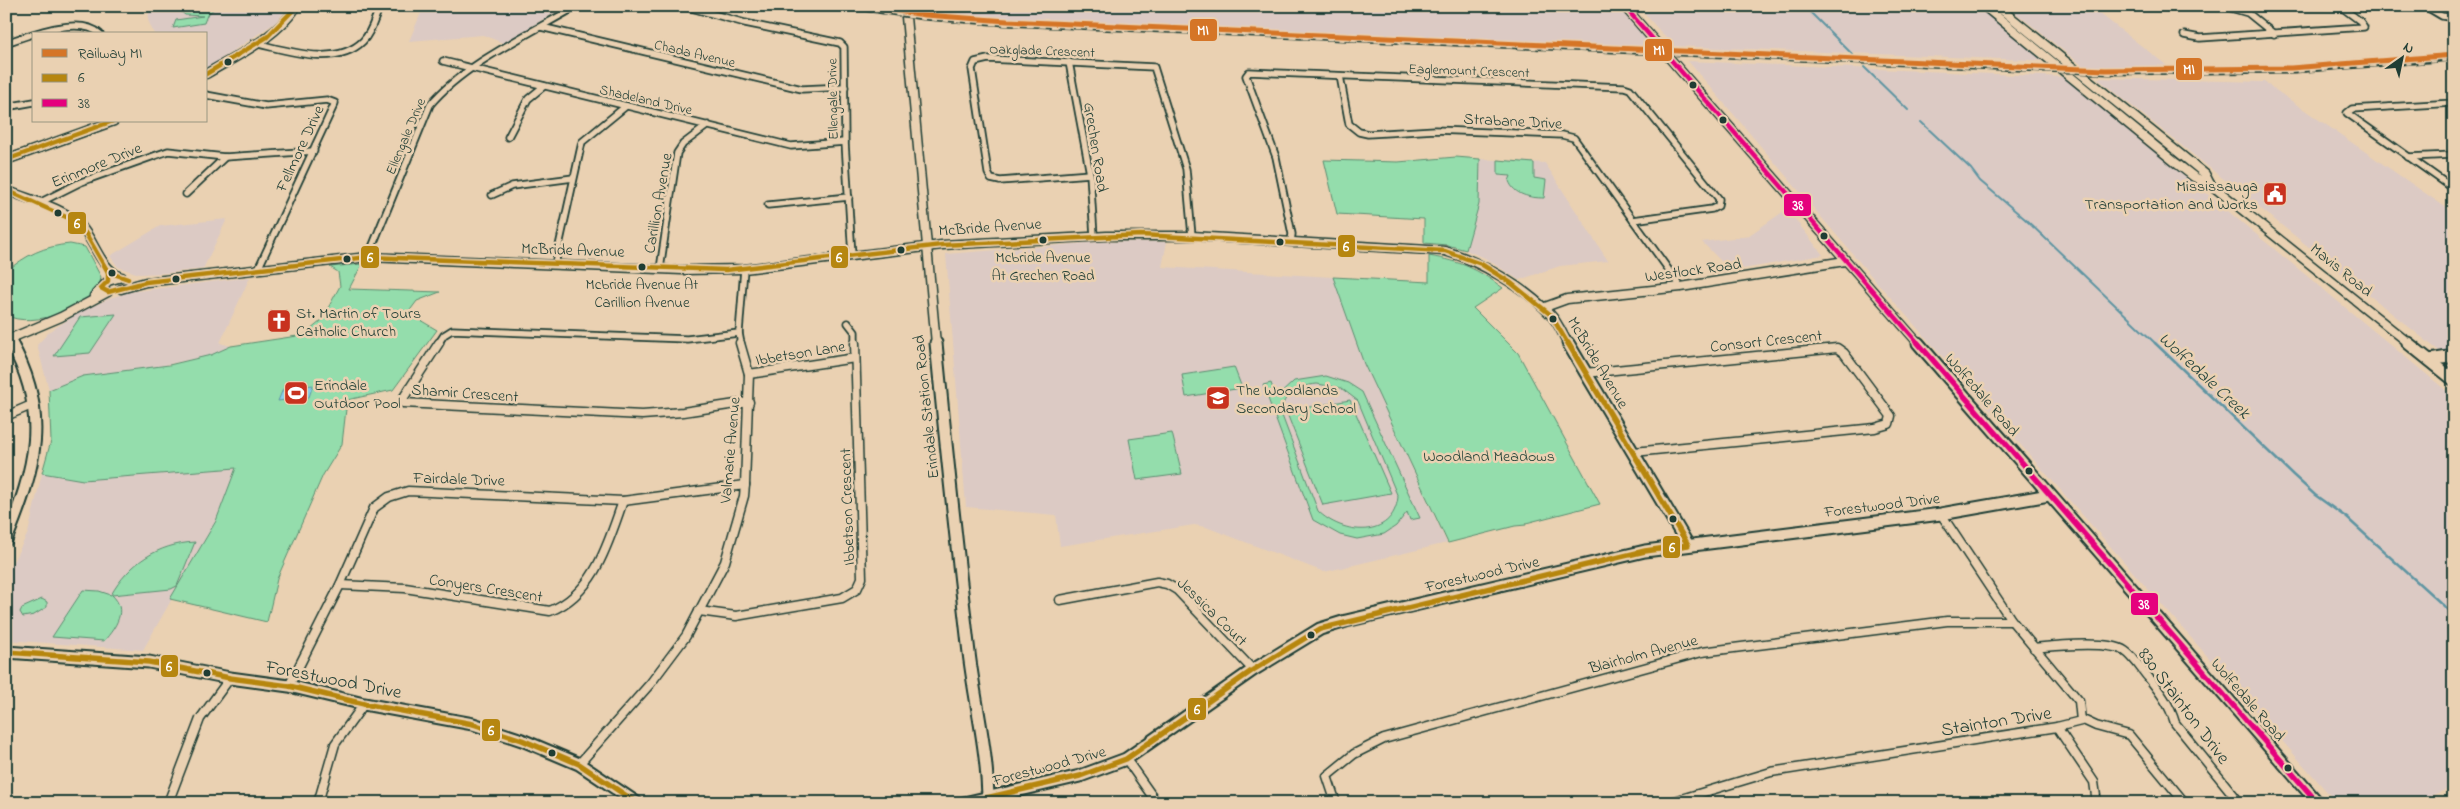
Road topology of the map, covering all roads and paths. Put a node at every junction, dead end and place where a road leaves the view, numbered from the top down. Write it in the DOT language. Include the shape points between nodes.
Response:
graph roads {
  1 [pos="296,6"];
  2 [pos="380,6"];
  3 [pos="577,6"];
  4 [pos="684,6"];
  5 [pos="905,6"];
  6 [pos="1624,6"];
  7 [pos="1984,6"];
  8 [pos="1997,6"];
  9 [pos="2224,6"];
  10 [pos="2340,6"];
  11 [pos="2425,6"];
  12 [pos="2454,18"];
  13 [pos="541,27"];
  14 [pos="41,32"];
  15 [pos="99,32"];
  16 [pos="2274,34"];
  17 [pos="32,35"];
  18 [pos="2184,36"];
  19 [pos="6,43"];
  20 [pos="254,43"];
  21 [pos="443,61"];
  22 [pos="1069,62"];
  23 [pos="471,68"];
  24 [pos="208,73"];
  25 [pos="1340,76"];
  26 [pos="544,86"];
  27 [pos="846,87"];
  28 [pos="208,95"];
  29 [pos="32,102"];
  30 [pos="2454,103"];
  31 [pos="626,106"];
  32 [pos="6,107"];
  33 [pos="111,122"];
  34 [pos="708,125"];
  35 [pos="508,137"];
  36 [pos="845,142"];
  37 [pos="314,151"];
  38 [pos="2454,155"];
  39 [pos="225,157"];
  40 [pos="2407,157"];
  41 [pos="6,160"];
  42 [pos="1090,174"];
  43 [pos="573,178"];
  44 [pos="2210,184"];
  45 [pos="2454,189"];
  46 [pos="6,190"];
  47 [pos="186,194"];
  48 [pos="492,195"];
  49 [pos="849,197"];
  50 [pos="39,204"];
  51 [pos="768,205"];
  52 [pos="1633,220"];
  53 [pos="1094,236"];
  54 [pos="1192,236"];
  55 [pos="1290,242"];
  56 [pos="927,247"];
  57 [pos="852,256"];
  58 [pos="368,258"];
  59 [pos="1845,260"];
  60 [pos="555,264"];
  61 [pos="258,269"];
  62 [pos="660,269"];
  63 [pos="744,269"];
  64 [pos="124,278"];
  65 [pos="146,282"];
  66 [pos="106,283"];
  67 [pos="1682,287"];
  68 [pos="121,289"];
  69 [pos="1545,308"];
  70 [pos="848,323"];
  71 [pos="739,333"];
  72 [pos="7,337"];
  73 [pos="2454,356"];
  74 [pos="856,358"];
  75 [pos="2430,360"];
  76 [pos="1586,373"];
  77 [pos="749,374"];
  78 [pos="2454,380"];
  79 [pos="749,402"];
  80 [pos="34,404"];
  81 [pos="6,416"];
  82 [pos="1634,452"];
  83 [pos="745,485"];
  84 [pos="2049,494"];
  85 [pos="623,501"];
  86 [pos="1941,514"];
  87 [pos="6,540"];
  88 [pos="1688,545"];
  89 [pos="340,585"];
  90 [pos="1060,600"];
  91 [pos="699,611"];
  92 [pos="2012,621"];
  93 [pos="2034,648"];
  94 [pos="6,652"];
  95 [pos="1253,670"];
  96 [pos="230,678"];
  97 [pos="289,686"];
  98 [pos="364,704"];
  99 [pos="2082,720"];
  100 [pos="2057,727"];
  101 [pos="1126,759"];
  102 [pos="580,764"];
  103 [pos="988,801"];
  104 [pos="1674,802"];
  105 [pos="168,803"];
  106 [pos="318,803"];
  107 [pos="637,803"];
  108 [pos="964,803"];
  109 [pos="1157,803"];
  110 [pos="1336,803"];
  111 [pos="2097,803"];
  112 [pos="2185,803"];
  113 [pos="2240,803"];
  114 [pos="2318,803"];
  1 -- 20 [label="street" via="286,22"];
  2 -- 20 [label="street" via="363,41 340,53 321,55"];
  3 -- 13 [label="street, Ellengale Drive"];
  4 -- 27 [label="street, Ellengale Drive" via="840,43 844,47"];
  5 -- 56 [label="street, Erindale Station Road"];
  6 -- 59 [label="street, Wolfedale Road"];
  7 -- 44 [label="street, Mavis Road" via="2194,177"];
  8 -- 44 [label="street, Mavis Road" via="2206,174"];
  9 -- 16 [label="street" via="2248,14"];
  10 -- 16 [label="street" via="2364,27"];
  11 -- 12 [label="street" via="2442,16"];
  13 -- 23 [label="street, Ellengale Drive"];
  13 -- 27 [label="street, Chada Avenue" via="802,89"];
  14 -- 15 [label="street" via="90,26"];
  16 -- 18 [label="street"];
  17 -- 19 [label="street"];
  20 -- 24 [label="street"];
  21 -- 23 [label="street, Shadeland Drive"];
  22 -- 42 [label="street, Grechen Road"];
  22 -- 42 [label="street, Oakglade Crescent" via="978,60 973,66 988,173 991,179 1000,181"];
  22 -- 54 [label="street, Oakglade Crescent" via="1154,68 1186,169"];
  23 -- 26 [label="street, Shadeland Drive"];
  23 -- 58 [label="street, Ellengale Drive" via="452,80 430,106"];
  25 -- 52 [label="street, Strabane Drive" via="1349,124 1360,132 1434,130 1574,138"];
  25 -- 52 [label="street, Eaglemount Crescent" via="1624,87 1630,90 1719,199 1718,206 1712,209"];
  25 -- 55 [label="street, Eaglemount Crescent" via="1261,70 1249,72 1246,76 1276,157 1292,234"];
  26 -- 31 [label="street, Shadeland Drive"];
  26 -- 35 [label="street" via="528,99"];
  27 -- 36 [label="street, Ellengale Drive"];
  28 -- 37 [label="street, Fellmore Drive" via="253,105 327,100 335,103"];
  29 -- 32 [label="street"];
  30 -- 40 [label="street" via="2347,112"];
  31 -- 34 [label="street, Shadeland Drive"];
  31 -- 43 [label="street" via="584,139"];
  33 -- 41 [label="street"];
  34 -- 36 [label="street, Shadeland Drive" via="791,146"];
  34 -- 62 [label="street, Carillion Avenue" via="682,144 677,153"];
  36 -- 49 [label="street, Ellengale Drive"];
  37 -- 39 [label="street, Erinmore Drive"];
  37 -- 61 [label="street, Fellmore Drive"];
  38 -- 40 [label="street"];
  39 -- 47 [label="street"];
  39 -- 50 [label="street, Erinmore Drive" via="168,151 159,153 81,182"];
  40 -- 45 [label="street"];
  42 -- 53 [label="street, Grechen Road"];
  43 -- 48 [label="street" via="512,186"];
  43 -- 60 [label="street"];
  44 -- 75 [label="street, Mavis Road"];
  46 -- 50 [label="street"];
  49 -- 51 [label="street"];
  49 -- 57 [label="street, Ellengale Drive"];
  50 -- 66 [label="street" via="80,224"];
  52 -- 67 [label="street, Strabane Drive"];
  53 -- 54 [label="street, McBride Avenue"];
  53 -- 56 [label="street, McBride Avenue"];
  54 -- 55 [label="street, McBride Avenue"];
  55 -- 69 [label="street, McBride Avenue" via="1424,248 1460,255 1481,264"];
  56 -- 57 [label="street, McBride Avenue"];
  56 -- 103 [label="street, Erindale Station Road" via="950,495 988,775"];
  57 -- 63 [label="street, McBride Avenue"];
  58 -- 60 [label="street, McBride Avenue"];
  58 -- 61 [label="street, McBride Avenue"];
  59 -- 67 [label="street, Westlock Road"];
  59 -- 84 [label="street, Wolfedale Road"];
  60 -- 62 [label="street, McBride Avenue"];
  61 -- 65 [label="street, McBride Avenue"];
  62 -- 63 [label="street, McBride Avenue"];
  63 -- 71 [label="street, Valmarie Avenue"];
  64 -- 65 [label="street, McBride Avenue"];
  64 -- 66 [label="street"];
  64 -- 68 [label="street" via="127,284"];
  65 -- 68 [label="street, McBride Avenue"];
  66 -- 68 [label="street, McBride Avenue"];
  66 -- 72 [label="street" via="92,299 61,316"];
  67 -- 69 [label="street, Westlock Road" via="1567,299"];
  69 -- 76 [label="street, McBride Avenue"];
  70 -- 74 [label="street, Ibbetson Crescent" via="855,332"];
  71 -- 77 [label="street, Valmarie Avenue"];
  71 -- 79 [label="street, Shamir Crescent" via="686,339 452,330 444,335 403,403 642,415"];
  72 -- 80 [label="street" via="29,384"];
  73 -- 75 [label="street"];
  74 -- 77 [label="street, Ibbetson Lane"];
  74 -- 91 [label="street, Ibbetson Crescent" via="862,578 858,589 842,598 736,616"];
  75 -- 78 [label="street, Mavis Road"];
  76 -- 82 [label="street, McBride Avenue"];
  76 -- 82 [label="street, Consort Crescent" via="1837,348 1891,416 1889,424 1875,428"];
  77 -- 79 [label="street, Valmarie Avenue"];
  79 -- 83 [label="street, Valmarie Avenue"];
  80 -- 81 [label="street"];
  80 -- 87 [label="street" via="33,447 21,500"];
  82 -- 88 [label="street, McBride Avenue"];
  83 -- 85 [label="street, Fairdale Drive"];
  83 -- 91 [label="street, Valmarie Avenue" via="725,562"];
  84 -- 86 [label="street, Forestwood Drive"];
  84 -- 114 [label="street, Wolfedale Road"];
  85 -- 89 [label="street, Fairdale Drive" via="395,493 374,508"];
  85 -- 89 [label="street, Conyers Crescent" via="608,543 581,593 561,608 550,611 390,586"];
  86 -- 88 [label="street, Forestwood Drive"];
  86 -- 92 [label="street, Stainton Drive"];
  88 -- 95 [label="street, Forestwood Drive" via="1645,551 1346,621 1320,629"];
  89 -- 97 [label="street, Fairdale Drive"];
  90 -- 95 [label="street, Jessica Court" via="1157,582 1167,584"];
  91 -- 102 [label="street, Valmarie Avenue" via="686,636 650,684"];
  92 -- 93 [label="street, Stainton Drive"];
  92 -- 110 [label="street, Blairholm Avenue" via="1946,621 1702,652 1384,739 1343,762 1328,776"];
  93 -- 99 [label="street, Stainton Drive" via="2079,702"];
  93 -- 113 [label="street, 830 Stainton Drive" via="2069,644 2119,648 2127,652 2161,693 2175,723"];
  94 -- 96 [label="street, Forestwood Drive" via="149,662"];
  95 -- 101 [label="street, Forestwood Drive"];
  96 -- 97 [label="street, Forestwood Drive"];
  96 -- 105 [label="street" via="200,719"];
  97 -- 98 [label="street, Forestwood Drive"];
  98 -- 102 [label="street, Forestwood Drive" via="473,724"];
  98 -- 106 [label="street" via="335,744"];
  99 -- 100 [label="street, Stainton Drive"];
  99 -- 112 [label="street" via="2129,735"];
  100 -- 104 [label="street, Stainton Drive" via="1771,772"];
  100 -- 111 [label="street" via="2094,782"];
  101 -- 103 [label="street, Forestwood Drive" via="1092,773 1009,791"];
  101 -- 109 [label="street"];
  102 -- 107 [label="street, Forestwood Drive"];
  103 -- 108 [label="street, Forestwood Drive"];
}
